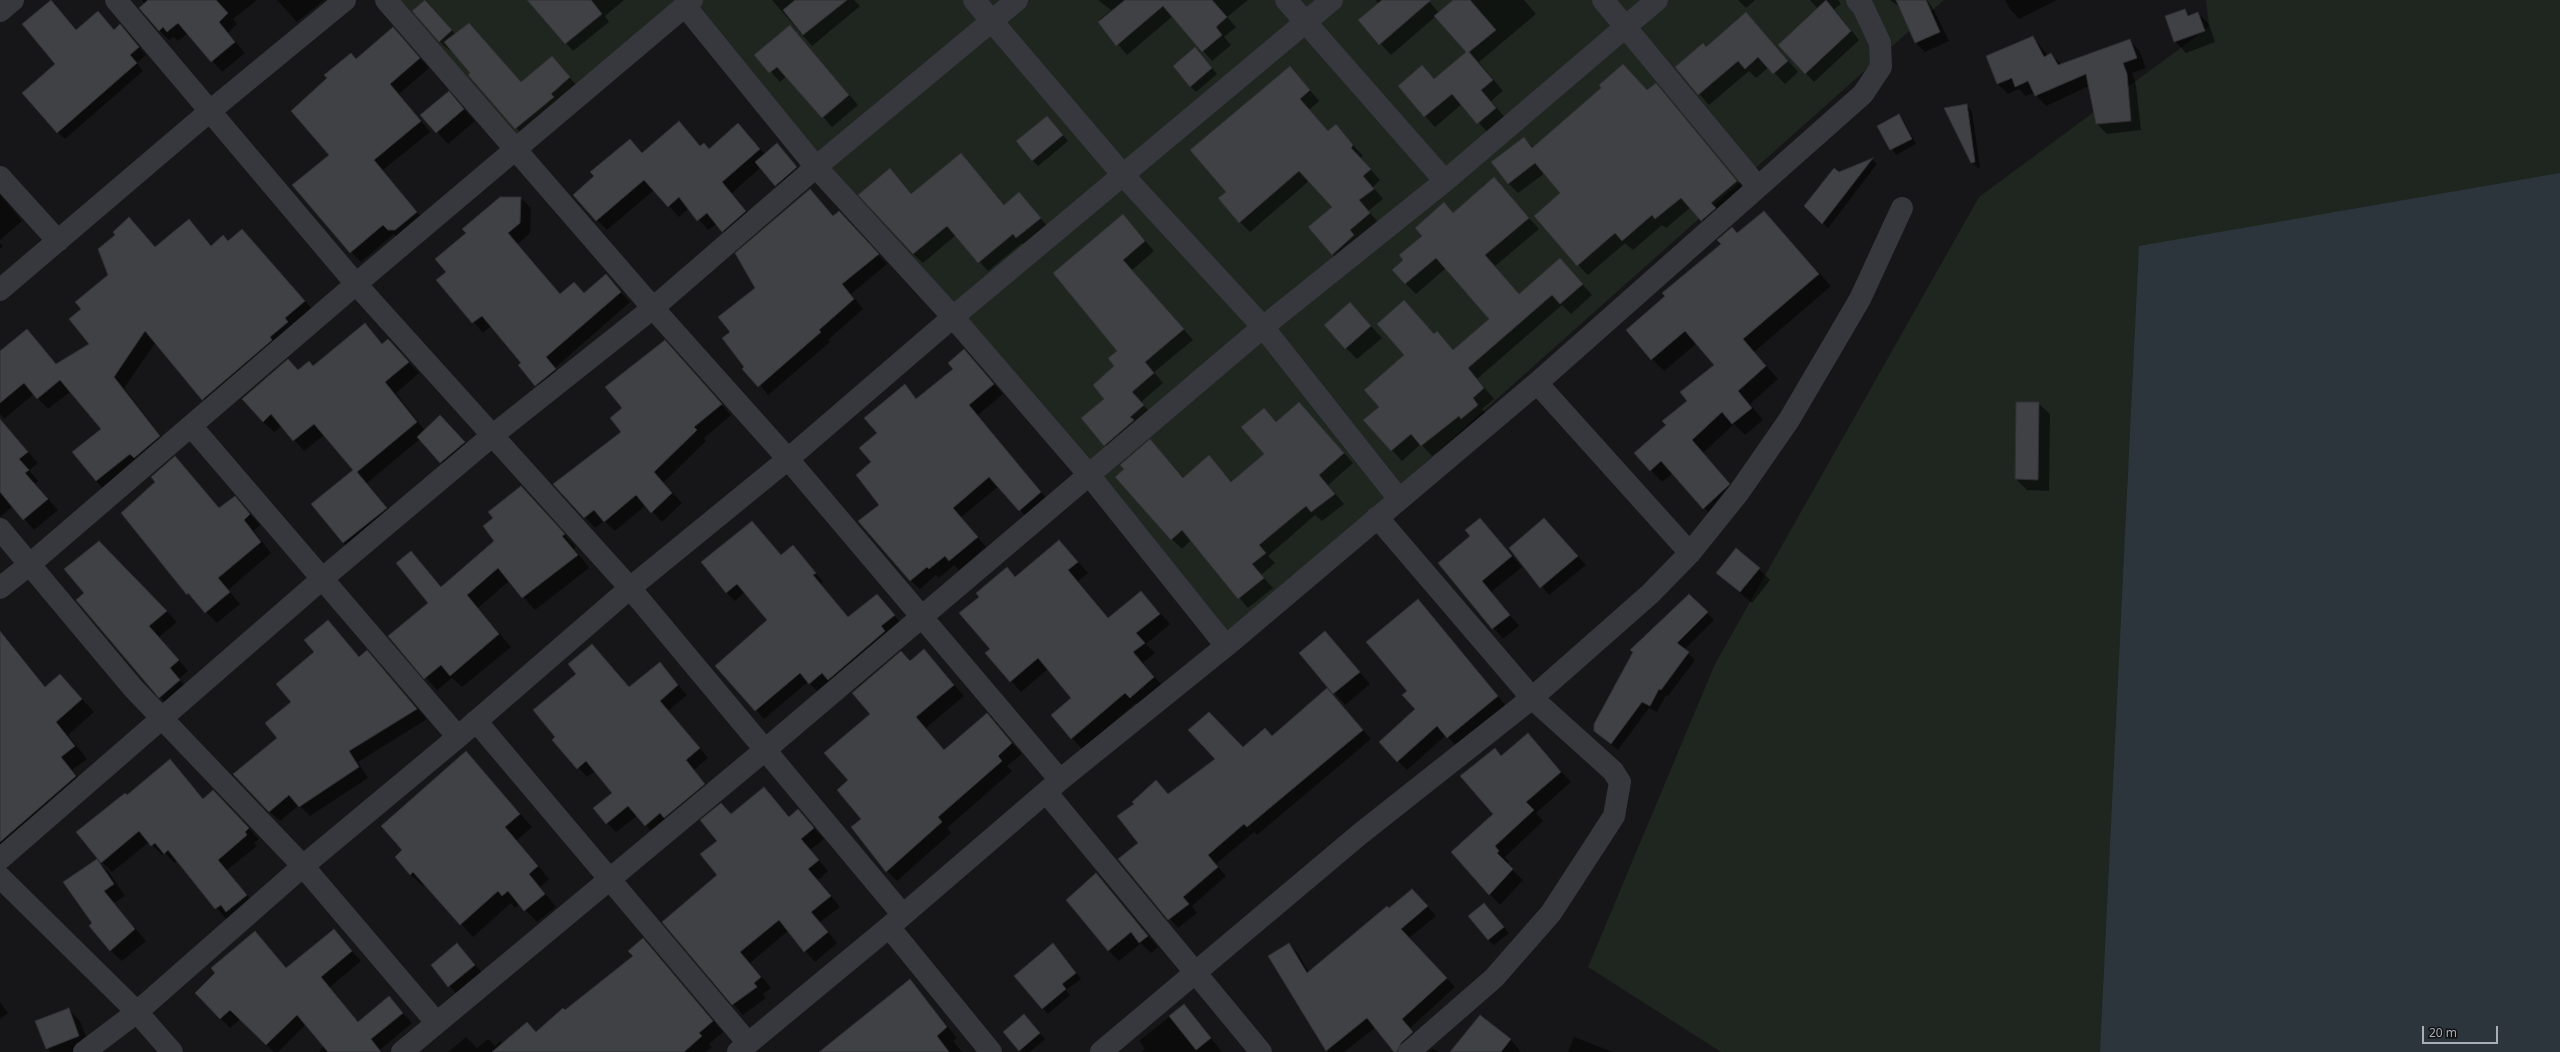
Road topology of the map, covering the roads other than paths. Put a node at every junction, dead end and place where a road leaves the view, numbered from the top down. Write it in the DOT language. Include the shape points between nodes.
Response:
graph roads {
  1 [pos="12,0"];
  2 [pos="116,0"];
  3 [pos="345,0"];
  4 [pos="386,0"];
  5 [pos="974,0"];
  6 [pos="1016,0"];
  7 [pos="1286,0"];
  8 [pos="1332,0"];
  9 [pos="1603,0"];
  10 [pos="1657,0"];
  11 [pos="1857,0"];
  12 [pos="688,3"];
  13 [pos="0,11"];
  14 [pos="992,22"];
  15 [pos="1305,22"];
  16 [pos="1625,27"];
  17 [pos="210,111"];
  18 [pos="516,149"];
  19 [pos="816,167"];
  20 [pos="1123,175"];
  21 [pos="0,177"];
  22 [pos="1445,181"];
  23 [pos="1758,187"];
  24 [pos="1902,208"];
  25 [pos="58,241"];
  26 [pos="356,284"];
  27 [pos="0,290"];
  28 [pos="653,308"];
  29 [pos="953,317"];
  30 [pos="1263,327"];
  31 [pos="1537,383"];
  32 [pos="192,426"];
  33 [pos="493,435"];
  34 [pos="788,459"];
  35 [pos="1090,476"];
  36 [pos="1399,499"];
  37 [pos="1377,517"];
  38 [pos="0,529"];
  39 [pos="1690,553"];
  40 [pos="30,565"];
  41 [pos="322,579"];
  42 [pos="0,588"];
  43 [pos="630,588"];
  44 [pos="922,616"];
  45 [pos="1226,646"];
  46 [pos="1532,698"];
  47 [pos="160,718"];
  48 [pos="476,721"];
  49 [pos="458,737"];
  50 [pos="765,750"];
  51 [pos="1053,786"];
  52 [pos="0,859"];
  53 [pos="303,866"];
  54 [pos="0,877"];
  55 [pos="608,879"];
  56 [pos="896,921"];
  57 [pos="1195,975"];
  58 [pos="137,1012"];
  59 [pos="436,1022"];
  60 [pos="743,1048"];
  61 [pos="84,1052"];
  62 [pos="172,1052"];
  63 [pos="402,1052"];
  64 [pos="991,1052"];
  65 [pos="1101,1052"];
  66 [pos="1260,1052"];
  67 [pos="1409,1052"];
  1 -- 13 [label="street"];
  2 -- 17 [label="street"];
  3 -- 17 [label="street"];
  4 -- 18 [label="street"];
  5 -- 14 [label="street"];
  6 -- 14 [label="street"];
  7 -- 15 [label="street"];
  8 -- 15 [label="street"];
  9 -- 16 [label="street"];
  10 -- 16 [label="street"];
  11 -- 23 [label="street" via="1880,43 1881,67 1863,94"];
  12 -- 18 [label="street"];
  12 -- 19 [label="street"];
  14 -- 19 [label="street"];
  14 -- 20 [label="street"];
  15 -- 20 [label="street"];
  15 -- 22 [label="street"];
  16 -- 22 [label="street"];
  16 -- 23 [label="street"];
  17 -- 25 [label="street"];
  17 -- 26 [label="street"];
  18 -- 26 [label="street"];
  18 -- 28 [label="street"];
  19 -- 28 [label="street"];
  19 -- 29 [label="street"];
  20 -- 29 [label="street"];
  20 -- 30 [label="street"];
  21 -- 25 [label="street"];
  22 -- 30 [label="street"];
  23 -- 31 [label="street"];
  24 -- 39 [label="street" via="1860,299 1789,420 1739,492"];
  25 -- 27 [label="street"];
  26 -- 32 [label="street"];
  26 -- 33 [label="street"];
  28 -- 33 [label="street"];
  28 -- 34 [label="street"];
  29 -- 34 [label="street"];
  29 -- 35 [label="street"];
  30 -- 35 [label="street"];
  30 -- 36 [label="street"];
  31 -- 36 [label="street"];
  31 -- 39 [label="street"];
  32 -- 40 [label="street"];
  32 -- 41 [label="street"];
  33 -- 41 [label="street"];
  33 -- 43 [label="street"];
  34 -- 43 [label="street"];
  34 -- 44 [label="street"];
  35 -- 44 [label="street"];
  35 -- 45 [label="street"];
  36 -- 37 [label="street"];
  37 -- 45 [label="street"];
  37 -- 46 [label="street"];
  38 -- 40 [label="street"];
  39 -- 46 [label="street" via="1650,594"];
  40 -- 42 [label="street"];
  40 -- 47 [label="street"];
  41 -- 47 [label="street"];
  41 -- 49 [label="street"];
  43 -- 48 [label="street"];
  43 -- 50 [label="street"];
  44 -- 50 [label="street"];
  44 -- 51 [label="street"];
  45 -- 51 [label="street"];
  46 -- 57 [label="street" via="1360,834"];
  46 -- 67 [label="street" via="1613,771 1620,782 1614,816 1551,913 1494,978"];
  47 -- 52 [label="street"];
  47 -- 53 [label="street"];
  48 -- 49 [label="street"];
  48 -- 55 [label="street"];
  49 -- 53 [label="street"];
  50 -- 55 [label="street"];
  50 -- 56 [label="street"];
  51 -- 56 [label="street"];
  51 -- 57 [label="street"];
  53 -- 58 [label="street"];
  53 -- 59 [label="street"];
  54 -- 58 [label="street"];
  55 -- 59 [label="street"];
  55 -- 60 [label="street"];
  56 -- 60 [label="street"];
  56 -- 64 [label="street"];
  57 -- 65 [label="street"];
  57 -- 66 [label="street"];
  58 -- 61 [label="street"];
  58 -- 62 [label="street"];
  59 -- 63 [label="street"];
}
